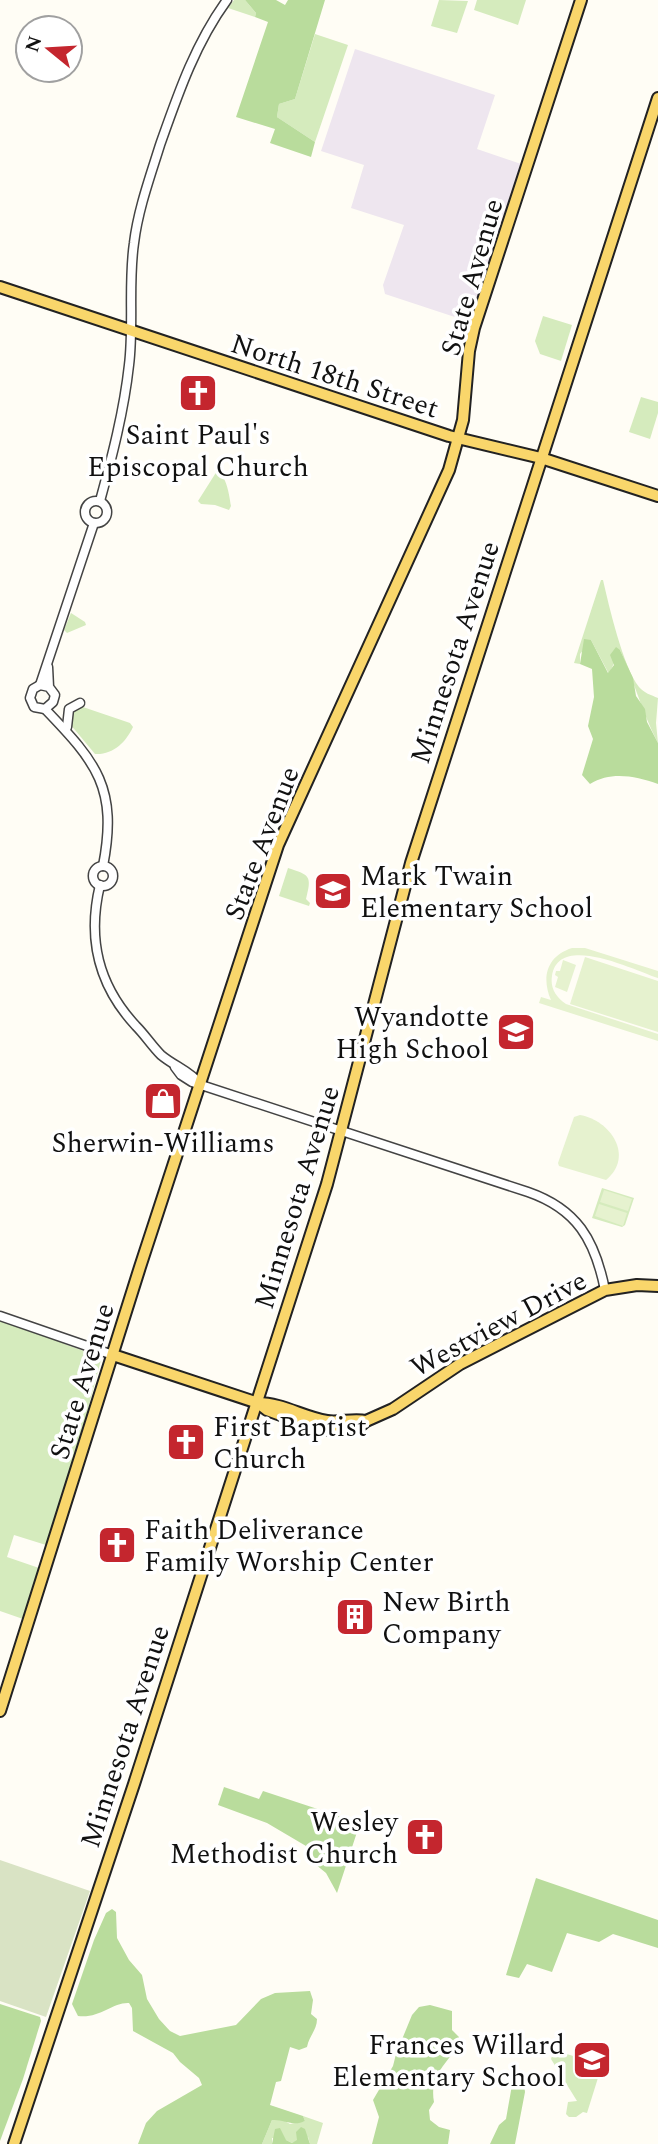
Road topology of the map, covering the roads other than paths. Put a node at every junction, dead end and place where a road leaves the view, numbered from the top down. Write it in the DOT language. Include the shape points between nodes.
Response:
graph roads {
  1 [pos="226,0"];
  2 [pos="581,0"];
  3 [pos="658,98"];
  4 [pos="0,287"];
  5 [pos="130,332"];
  6 [pos="458,439"];
  7 [pos="541,458"];
  8 [pos="658,496"];
  9 [pos="100,501"];
  10 [pos="93,523"];
  11 [pos="45,686"];
  12 [pos="80,703"];
  13 [pos="49,707"];
  14 [pos="68,730"];
  15 [pos="103,866"];
  16 [pos="100,885"];
  17 [pos="200,1084"];
  18 [pos="341,1132"];
  19 [pos="658,1286"];
  20 [pos="605,1290"];
  21 [pos="0,1316"];
  22 [pos="113,1355"];
  23 [pos="258,1403"];
  24 [pos="0,1711"];
  25 [pos="14,2144"];
  1 -- 5 [label="street" via="192,57 139,214 131,272"];
  2 -- 6 [label="main road, State Avenue" via="474,328"];
  3 -- 7 [label="main road, Minnesota Avenue"];
  4 -- 5 [label="main road, North 18th Street"];
  5 -- 6 [label="main road, North 18th Street"];
  5 -- 9 [label="street" via="126,391"];
  6 -- 7 [label="main road, North 18th Street"];
  6 -- 17 [label="main road, State Avenue" via="436,500 278,845"];
  7 -- 8 [label="main road, North 18th Street"];
  7 -- 18 [label="main road, Minnesota Avenue" via="411,863"];
  9 -- 10 [label="street" via="107,516"];
  9 -- 10 [label="street" via="90,502 85,509"];
  10 -- 11 [label="street" via="48,660"];
  11 -- 13 [label="street" via="54,695"];
  11 -- 13 [label="street" via="33,689 30,698 34,707"];
  12 -- 14 [label="street" via="69,709"];
  13 -- 14 [label="street"];
  14 -- 15 [label="street" via="103,785 109,830"];
  15 -- 16 [label="street" via="93,872"];
  15 -- 16 [label="street" via="112,877"];
  16 -- 17 [label="street" via="94,920 97,954 113,996 156,1050"];
  17 -- 18 [label="street"];
  17 -- 22 [label="main road, State Avenue"];
  18 -- 20 [label="street" via="555,1203 579,1224"];
  18 -- 23 [label="main road, Minnesota Avenue"];
  19 -- 20 [label="main road, Westview Drive"];
  20 -- 23 [label="main road, Westview Drive" via="473,1357 393,1409 366,1421 331,1422"];
  21 -- 22 [label="street"];
  22 -- 23 [label="main road, Westview Drive"];
  22 -- 24 [label="main road, State Avenue"];
  23 -- 25 [label="main road, Minnesota Avenue"];
}
